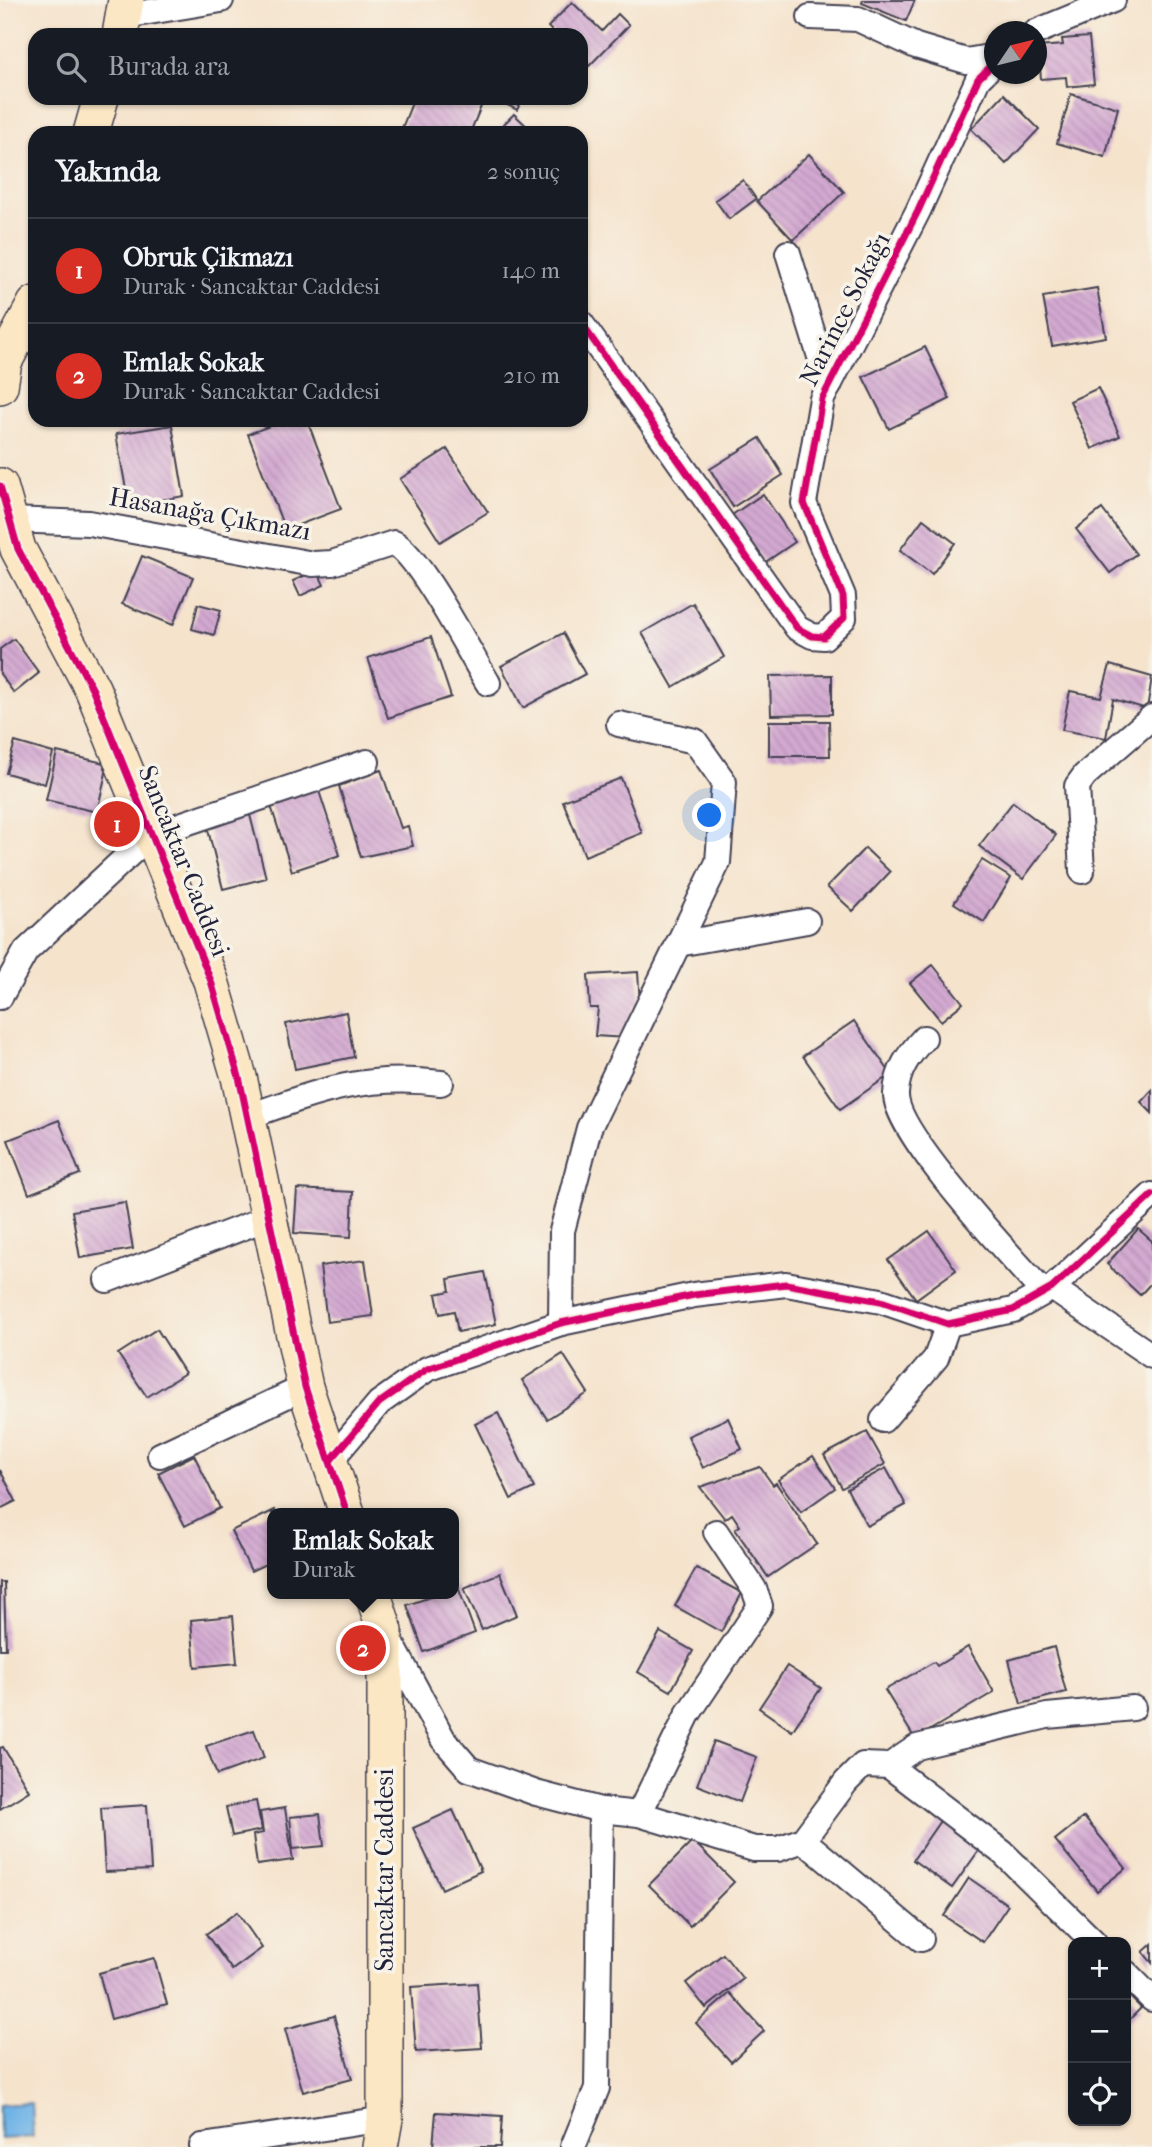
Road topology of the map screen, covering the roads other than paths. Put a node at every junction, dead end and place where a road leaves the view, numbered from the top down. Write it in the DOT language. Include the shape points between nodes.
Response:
graph roads {
  1 [pos="221,0"];
  2 [pos="1113,0"];
  3 [pos="124,17"];
  4 [pos="810,17"];
  5 [pos="1047,28"];
  6 [pos="984,58"];
  7 [pos="984,73"];
  8 [pos="99,105"];
  9 [pos="93,126"];
  10 [pos="788,253"];
  11 [pos="28,317"];
  12 [pos="588,333"];
  13 [pos="0,386"];
  14 [pos="829,386"];
  15 [pos="0,486"];
  16 [pos="10,520"];
  17 [pos="488,683"];
  18 [pos="1152,717"];
  19 [pos="619,724"];
  20 [pos="367,762"];
  21 [pos="150,835"];
  22 [pos="1082,871"];
  23 [pos="807,921"];
  24 [pos="678,944"];
  25 [pos="0,997"];
  26 [pos="924,1038"];
  27 [pos="441,1083"];
  28 [pos="247,1117"];
  29 [pos="1152,1195"];
  30 [pos="267,1218"];
  31 [pos="107,1280"];
  32 [pos="1048,1290"];
  33 [pos="561,1323"];
  34 [pos="948,1324"];
  35 [pos="1152,1356"];
  36 [pos="305,1387"];
  37 [pos="883,1420"];
  38 [pos="160,1455"];
  39 [pos="330,1461"];
  40 [pos="345,1508"];
  41 [pos="716,1532"];
  42 [pos="375,1599"];
  43 [pos="385,1631"];
  44 [pos="1133,1708"];
  45 [pos="889,1766"];
  46 [pos="601,1810"];
  47 [pos="639,1814"];
  48 [pos="803,1840"];
  49 [pos="1089,1937"];
  50 [pos="921,1939"];
  51 [pos="1131,1978"];
  52 [pos="1152,1999"];
  53 [pos="383,2133"];
  54 [pos="202,2146"];
  55 [pos="573,2147"];
  1 -- 3 [label="street"];
  2 -- 5 [label="street"];
  4 -- 6 [label="street" via="858,19 916,46 966,61"];
  7 -- 14 [label="street, Narince Sokağı"];
  8 -- 9 [label="street"];
  10 -- 14 [label="street, Narince Sokağı"];
  11 -- 13 [label="street" via="4,362"];
  12 -- 14 [label="street, Narince Sokağı" via="797,628 824,637 844,618 842,596 804,503 822,399"];
  15 -- 16 [label="street, Sancaktar Caddesi"];
  16 -- 17 [label="street, Hasanağa Çıkmazı" via="89,523 313,564 332,563 394,543 404,548 419,569"];
  16 -- 21 [label="street, Sancaktar Caddesi" via="18,549 93,690"];
  18 -- 22 [label="street" via="1077,786"];
  19 -- 24 [label="street" via="695,741 724,782 718,862"];
  20 -- 21 [label="street"];
  21 -- 25 [label="street" via="26,951"];
  21 -- 28 [label="street, Sancaktar Caddesi" via="211,981"];
  23 -- 24 [label="street"];
  24 -- 33 [label="street" via="589,1128 562,1231"];
  26 -- 32 [label="street" via="905,1056 895,1096 907,1125 981,1223"];
  27 -- 28 [label="street" via="403,1078 328,1088"];
  28 -- 30 [label="street, Sancaktar Caddesi"];
  29 -- 32 [label="street"];
  30 -- 31 [label="street"];
  30 -- 36 [label="street, Sancaktar Caddesi"];
  32 -- 34 [label="street" via="1013,1310"];
  32 -- 35 [label="street"];
  33 -- 34 [label="street" via="694,1295 786,1284 881,1301"];
  33 -- 39 [label="street" via="427,1368 379,1403"];
  34 -- 37 [label="street" via="936,1358"];
  36 -- 38 [label="street"];
  36 -- 39 [label="street, Sancaktar Caddesi"];
  39 -- 40 [label="street, Sancaktar Caddesi"];
  41 -- 47 [label="street" via="754,1589 760,1606 688,1714"];
  42 -- 43 [label="street, Sancaktar Caddesi"];
  43 -- 46 [label="street" via="443,1739 469,1769 536,1794"];
  43 -- 53 [label="street, Sancaktar Caddesi"];
  44 -- 45 [label="street" via="1048,1716 917,1746"];
  45 -- 48 [label="street" via="863,1765"];
  45 -- 49 [label="street" via="1003,1853"];
  46 -- 47 [label="street"];
  46 -- 55 [label="street" via="597,2088"];
  47 -- 48 [label="street" via="754,1849 778,1849"];
  48 -- 50 [label="street"];
  51 -- 52 [label="street"];
  53 -- 54 [label="street"];
}
